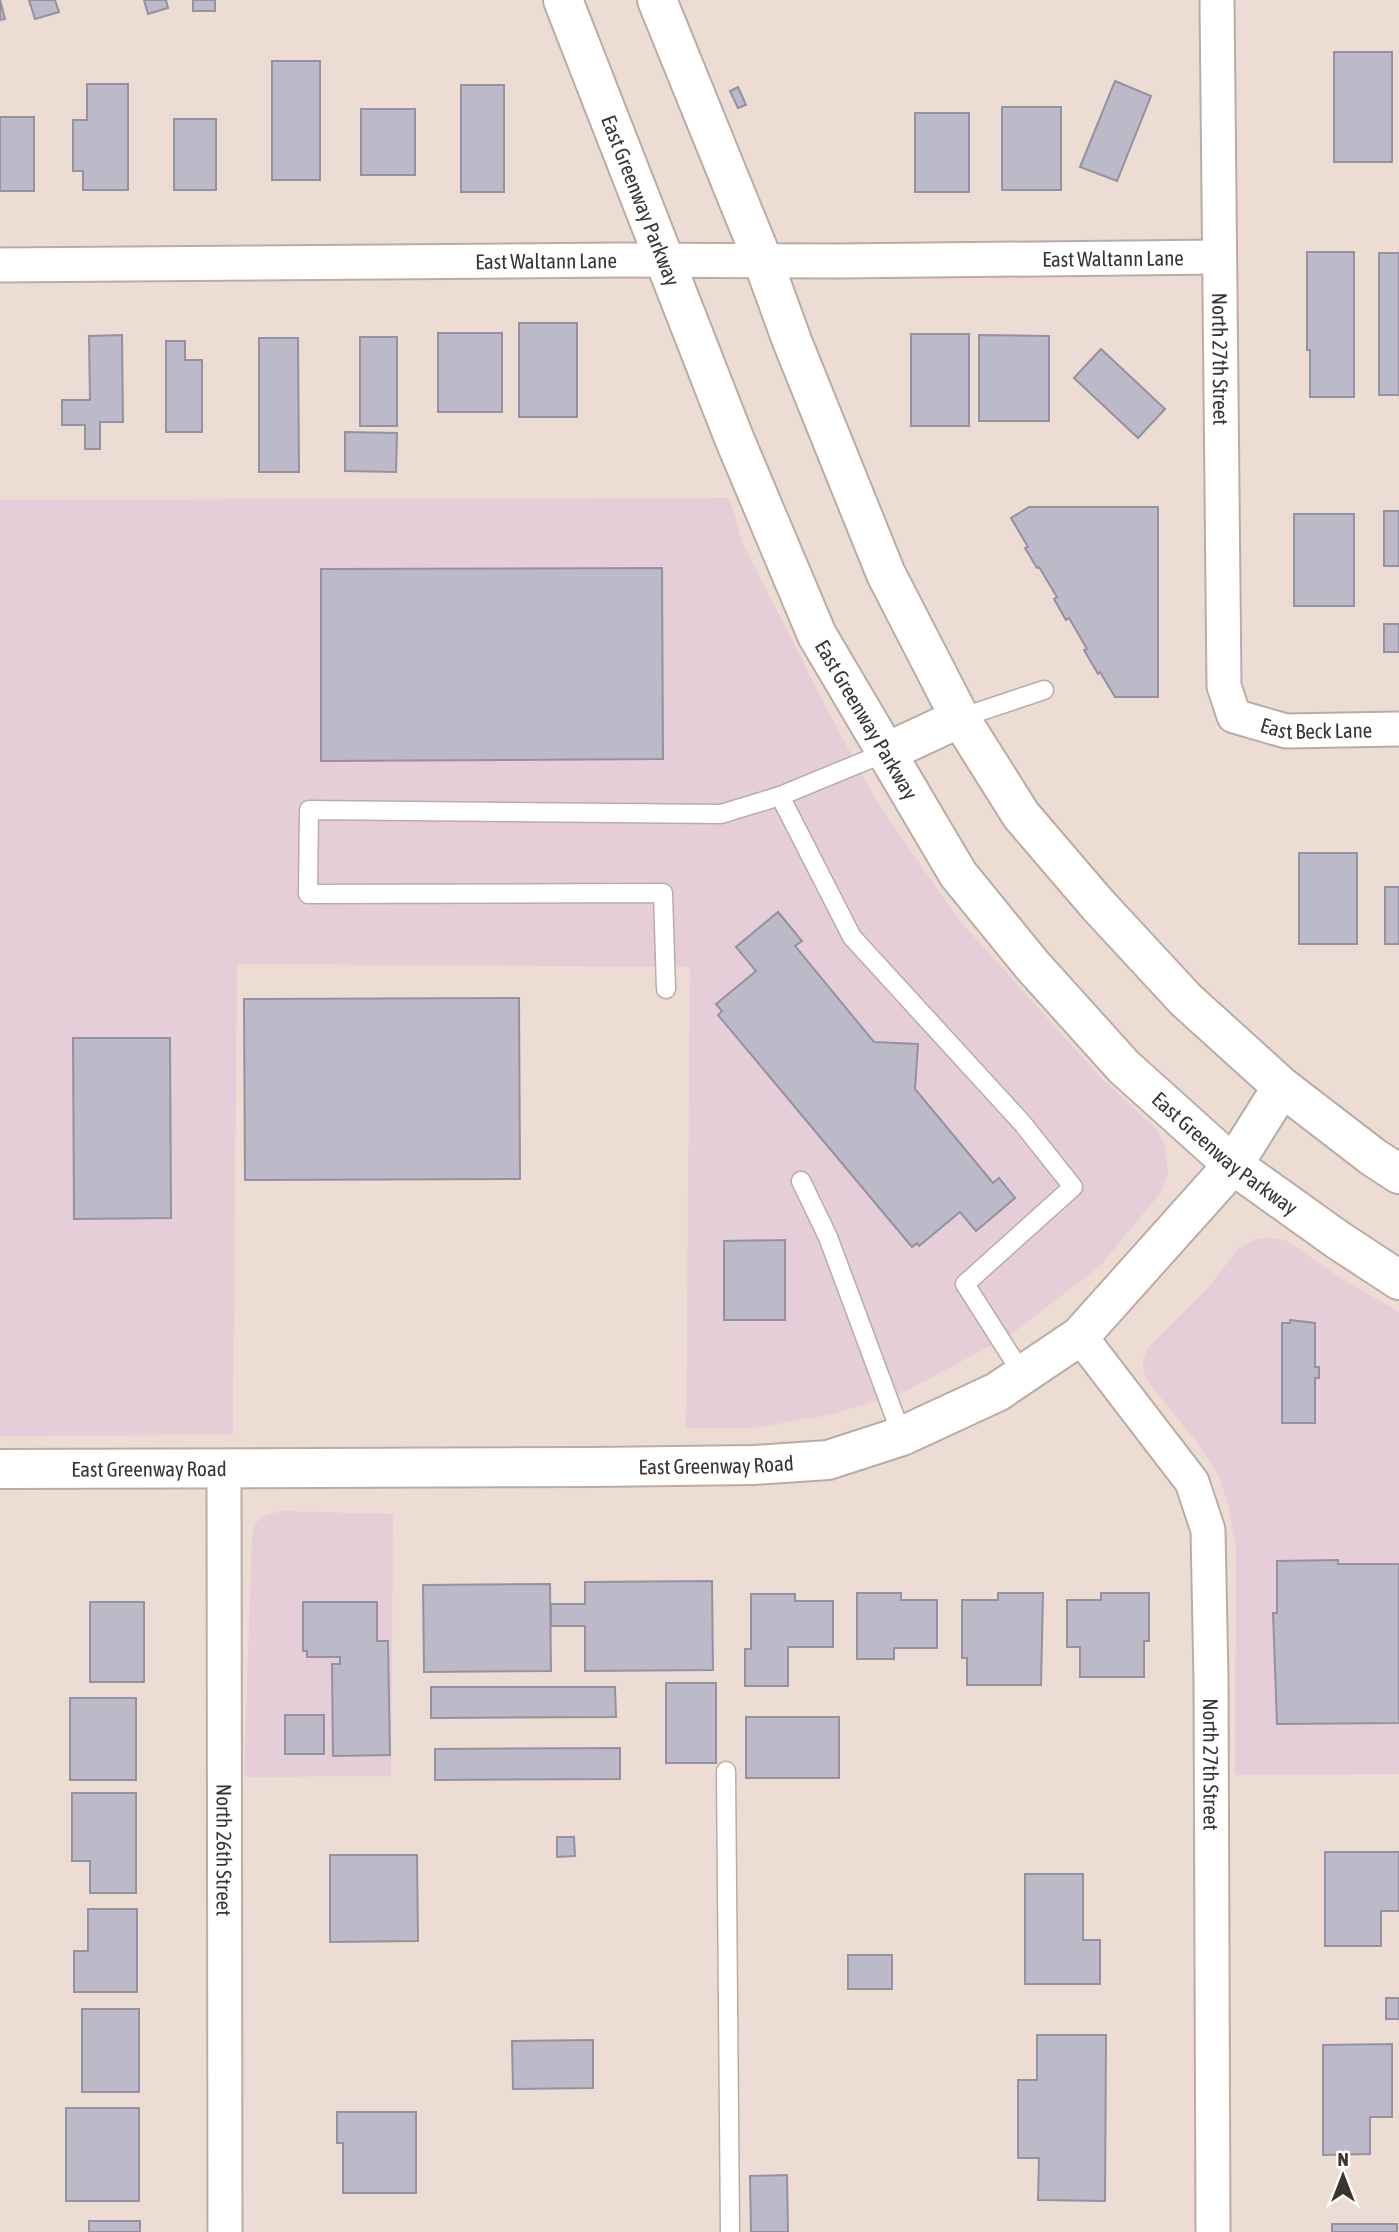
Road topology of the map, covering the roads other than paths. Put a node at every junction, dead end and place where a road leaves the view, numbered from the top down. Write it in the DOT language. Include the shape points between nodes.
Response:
graph roads {
  1 [pos="563,0"];
  2 [pos="657,0"];
  3 [pos="1217,0"];
  4 [pos="1218,257"];
  5 [pos="665,260"];
  6 [pos="763,261"];
  7 [pos="0,265"];
  8 [pos="1044,690"];
  9 [pos="1234,716"];
  10 [pos="960,718"];
  11 [pos="1399,729"];
  12 [pos="887,752"];
  13 [pos="780,796"];
  14 [pos="666,989"];
  15 [pos="1282,1087"];
  16 [pos="1233,1165"];
  17 [pos="1399,1174"];
  18 [pos="801,1181"];
  19 [pos="1399,1280"];
  20 [pos="1080,1336"];
  21 [pos="1023,1375"];
  22 [pos="902,1436"];
  23 [pos="224,1467"];
  24 [pos="0,1469"];
  25 [pos="726,1771"];
  26 [pos="225,2232"];
  27 [pos="730,2232"];
  28 [pos="1213,2232"];
  1 -- 5 [label="main road, East Greenway Parkway"];
  2 -- 6 [label="main road"];
  3 -- 4 [label="street, North 27th Street"];
  4 -- 6 [label="street, East Waltann Lane"];
  4 -- 9 [label="street, North 27th Street" via="1224,686"];
  5 -- 6 [label="street, East Waltann Lane"];
  5 -- 7 [label="street, East Waltann Lane"];
  5 -- 12 [label="main road, East Greenway Parkway" via="817,635"];
  6 -- 10 [label="main road" via="886,574"];
  8 -- 10 [label="lane"];
  9 -- 11 [label="street, East Beck Lane" via="1286,731"];
  10 -- 12 [label="main road"];
  10 -- 15 [label="main road" via="1021,816 1098,905 1186,1000"];
  12 -- 13 [label="lane"];
  12 -- 16 [label="main road, East Greenway Parkway" via="958,874 1032,965 1124,1067"];
  13 -- 14 [label="lane" via="721,814 309,810 308,894 663,893"];
  13 -- 21 [label="lane" via="852,937 1023,1124 1073,1186 965,1284"];
  15 -- 16 [label="main road, East Greenway Road"];
  15 -- 17 [label="main road"];
  16 -- 19 [label="main road, East Greenway Parkway"];
  16 -- 20 [label="main road, East Greenway Road"];
  18 -- 22 [label="lane" via="828,1237"];
  20 -- 21 [label="main road, East Greenway Road"];
  20 -- 28 [label="street, North 27th Street" via="1192,1482 1208,1530"];
  21 -- 22 [label="main road, East Greenway Road"];
  22 -- 23 [label="main road, East Greenway Road" via="828,1460 754,1465"];
  23 -- 24 [label="main road, East Greenway Road"];
  23 -- 26 [label="street, North 26th Street"];
  25 -- 27 [label="lane"];
}
